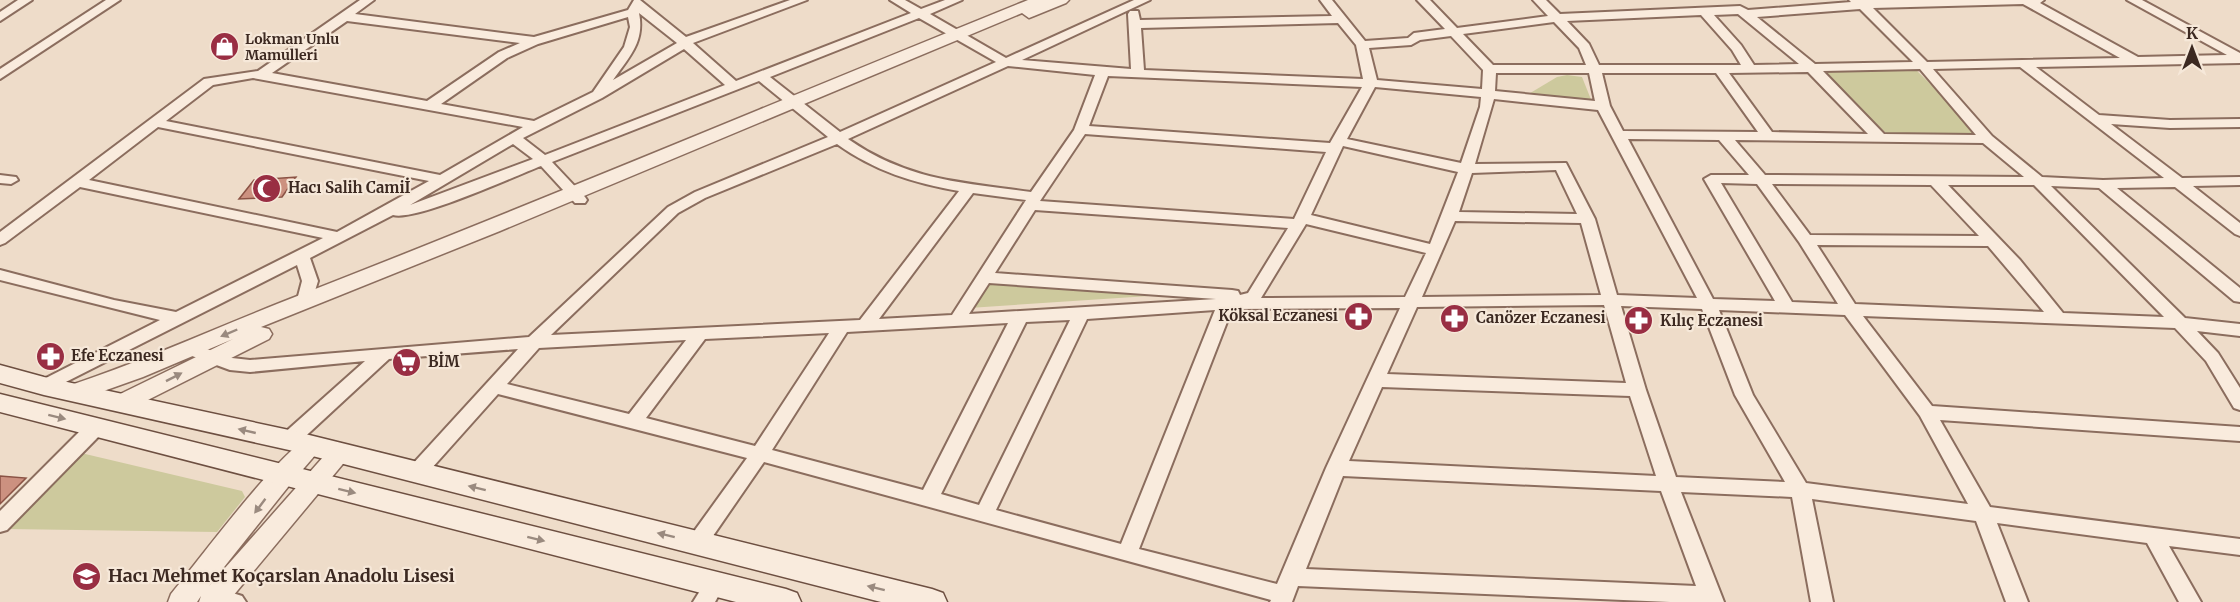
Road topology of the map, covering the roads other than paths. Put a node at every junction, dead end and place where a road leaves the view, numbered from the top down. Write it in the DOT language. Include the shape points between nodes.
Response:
graph roads {
  1 [pos="26,0"];
  2 [pos="114,0"];
  3 [pos="368,0"];
  4 [pos="650,0"];
  5 [pos="801,0"];
  6 [pos="896,0"];
  7 [pos="956,0"];
  8 [pos="1041,0"];
  9 [pos="1061,0"];
  10 [pos="1326,0"];
  11 [pos="1424,0"];
  12 [pos="1539,0"];
  13 [pos="1727,0"];
  14 [pos="2024,0"];
  15 [pos="2038,0"];
  16 [pos="2133,0"];
  17 [pos="1138,2"];
  18 [pos="1859,2"];
  19 [pos="637,6"];
  20 [pos="1705,12"];
  21 [pos="1743,12"];
  22 [pos="920,14"];
  23 [pos="0,17"];
  24 [pos="347,17"];
  25 [pos="1558,18"];
  26 [pos="1342,19"];
  27 [pos="1135,24"];
  28 [pos="1454,32"];
  29 [pos="960,37"];
  30 [pos="534,41"];
  31 [pos="685,43"];
  32 [pos="1362,45"];
  33 [pos="2240,58"];
  34 [pos="2135,61"];
  35 [pos="1004,62"];
  36 [pos="2025,64"];
  37 [pos="1923,65"];
  38 [pos="1812,68"];
  39 [pos="1490,69"];
  40 [pos="1720,69"];
  41 [pos="1750,69"];
  42 [pos="1595,70"];
  43 [pos="1103,72"];
  44 [pos="1138,73"];
  45 [pos="0,75"];
  46 [pos="261,75"];
  47 [pos="762,77"];
  48 [pos="1371,83"];
  49 [pos="735,87"];
  50 [pos="597,95"];
  51 [pos="1490,95"];
  52 [pos="431,105"];
  53 [pos="799,105"];
  54 [pos="1603,106"];
  55 [pos="2093,119"];
  56 [pos="156,123"];
  57 [pos="2240,123"];
  58 [pos="537,125"];
  59 [pos="1081,130"];
  60 [pos="1619,135"];
  61 [pos="1724,137"];
  62 [pos="1768,137"];
  63 [pos="839,138"];
  64 [pos="515,139"];
  65 [pos="1881,139"];
  66 [pos="1987,139"];
  67 [pos="1336,145"];
  68 [pos="543,160"];
  69 [pos="1466,169"];
  70 [pos="1760,178"];
  71 [pos="444,180"];
  72 [pos="1935,180"];
  73 [pos="2038,181"];
  74 [pos="2240,181"];
  75 [pos="77,182"];
  76 [pos="2103,184"];
  77 [pos="2182,184"];
  78 [pos="969,188"];
  79 [pos="576,197"];
  80 [pos="1034,201"];
  81 [pos="382,215"];
  82 [pos="1450,216"];
  83 [pos="1587,219"];
  84 [pos="1300,221"];
  85 [pos="2240,231"];
  86 [pos="339,237"];
  87 [pos="0,240"];
  88 [pos="1806,240"];
  89 [pos="1993,241"];
  90 [pos="1435,250"];
  91 [pos="302,257"];
  92 [pos="0,275"];
  93 [pos="984,277"];
  94 [pos="1254,297"];
  95 [pos="2240,297"];
  96 [pos="305,300"];
  97 [pos="1611,300"];
  98 [pos="1413,301"];
  99 [pos="1226,304"];
  100 [pos="1708,304"];
  101 [pos="1787,307"];
  102 [pos="1850,310"];
  103 [pos="1081,314"];
  104 [pos="1021,315"];
  105 [pos="2057,317"];
  106 [pos="176,318"];
  107 [pos="958,319"];
  108 [pos="2180,323"];
  109 [pos="866,324"];
  110 [pos="842,326"];
  111 [pos="2240,330"];
  112 [pos="700,334"];
  113 [pos="534,342"];
  114 [pos="190,349"];
  115 [pos="384,354"];
  116 [pos="213,357"];
  117 [pos="0,374"];
  118 [pos="1374,380"];
  119 [pos="44,386"];
  120 [pos="495,387"];
  121 [pos="1637,390"];
  122 [pos="76,392"];
  123 [pos="0,403"];
  124 [pos="122,403"];
  125 [pos="2240,404"];
  126 [pos="1927,412"];
  127 [pos="632,423"];
  128 [pos="96,427"];
  129 [pos="2240,434"];
  130 [pos="300,443"];
  131 [pos="339,453"];
  132 [pos="759,455"];
  133 [pos="1336,468"];
  134 [pos="416,473"];
  135 [pos="283,475"];
  136 [pos="314,483"];
  137 [pos="1669,485"];
  138 [pos="1800,490"];
  139 [pos="929,498"];
  140 [pos="1983,513"];
  141 [pos="984,514"];
  142 [pos="0,524"];
  143 [pos="2152,534"];
  144 [pos="697,543"];
  145 [pos="2240,547"];
  146 [pos="1127,554"];
  147 [pos="1285,591"];
  148 [pos="710,593"];
  149 [pos="1713,599"];
  150 [pos="221,600"];
  151 [pos="181,602"];
  152 [pos="786,602"];
  153 [pos="932,602"];
  154 [pos="1822,602"];
  155 [pos="2017,602"];
  156 [pos="2190,602"];
  1 -- 23 [label="street"];
  2 -- 45 [label="street"];
  3 -- 24 [label="street"];
  4 -- 19 [label="street"];
  5 -- 31 [label="street"];
  6 -- 22 [label="street"];
  7 -- 22 [label="street"];
  8 -- 29 [label="street"];
  9 -- 29 [label="street"];
  10 -- 26 [label="street"];
  11 -- 28 [label="street"];
  12 -- 25 [label="street"];
  13 -- 21 [label="street"];
  14 -- 15 [label="street"];
  14 -- 18 [label="street"];
  14 -- 34 [label="street"];
  16 -- 33 [label="street"];
  17 -- 27 [label="street"];
  17 -- 35 [label="street"];
  18 -- 21 [label="street"];
  18 -- 37 [label="street"];
  19 -- 30 [label="street"];
  19 -- 31 [label="street"];
  19 -- 50 [label="street" via="630,46"];
  20 -- 21 [label="street"];
  20 -- 25 [label="street"];
  20 -- 41 [label="street"];
  21 -- 38 [label="street"];
  22 -- 29 [label="street"];
  22 -- 47 [label="street"];
  24 -- 30 [label="street"];
  24 -- 46 [label="street"];
  25 -- 28 [label="street"];
  25 -- 42 [label="street" via="1585,47"];
  26 -- 27 [label="street"];
  26 -- 32 [label="street"];
  27 -- 44 [label="street"];
  28 -- 32 [label="street"];
  28 -- 39 [label="street"];
  29 -- 35 [label="street"];
  29 -- 53 [label="street"];
  30 -- 52 [label="street" via="503,56"];
  31 -- 49 [label="street"];
  31 -- 50 [label="street"];
  32 -- 48 [label="street"];
  33 -- 34 [label="street"];
  34 -- 36 [label="street"];
  35 -- 43 [label="street"];
  35 -- 63 [label="street"];
  36 -- 37 [label="street"];
  36 -- 55 [label="street"];
  37 -- 38 [label="street"];
  37 -- 66 [label="street"];
  38 -- 41 [label="street"];
  38 -- 65 [label="street"];
  39 -- 42 [label="street"];
  39 -- 51 [label="street"];
  40 -- 41 [label="street"];
  40 -- 42 [label="street"];
  40 -- 62 [label="street"];
  42 -- 54 [label="street"];
  43 -- 44 [label="street"];
  43 -- 59 [label="street"];
  44 -- 48 [label="street"];
  46 -- 52 [label="street"];
  46 -- 56 [label="street" via="210,82"];
  47 -- 49 [label="street"];
  47 -- 53 [label="street"];
  48 -- 51 [label="street"];
  48 -- 67 [label="street"];
  49 -- 68 [label="street"];
  50 -- 58 [label="street"];
  51 -- 54 [label="street"];
  51 -- 69 [label="street"];
  52 -- 58 [label="street"];
  53 -- 63 [label="street"];
  53 -- 79 [label="street"];
  54 -- 60 [label="street"];
  55 -- 57 [label="street"];
  55 -- 77 [label="street"];
  56 -- 71 [label="street"];
  56 -- 75 [label="street"];
  58 -- 64 [label="street"];
  59 -- 67 [label="street"];
  59 -- 80 [label="street"];
  60 -- 61 [label="street"];
  60 -- 100 [label="street"];
  61 -- 62 [label="street"];
  61 -- 70 [label="street"];
  62 -- 65 [label="street"];
  63 -- 78 [label="street" via="897,172"];
  63 -- 113 [label="street" via="700,195 673,210"];
  64 -- 68 [label="street"];
  64 -- 71 [label="street"];
  65 -- 66 [label="street"];
  66 -- 73 [label="street"];
  67 -- 69 [label="street"];
  67 -- 84 [label="street"];
  68 -- 79 [label="street"];
  68 -- 81 [label="street" via="425,206"];
  69 -- 82 [label="street"];
  69 -- 83 [label="street" via="1561,166"];
  70 -- 72 [label="street"];
  70 -- 88 [label="street"];
  70 -- 101 [label="street" via="1711,179"];
  71 -- 81 [label="street"];
  72 -- 73 [label="street"];
  72 -- 89 [label="street"];
  73 -- 76 [label="street"];
  73 -- 108 [label="street"];
  74 -- 77 [label="street"];
  75 -- 86 [label="street"];
  75 -- 87 [label="street"];
  76 -- 77 [label="street"];
  76 -- 95 [label="street"];
  77 -- 85 [label="street"];
  78 -- 80 [label="street"];
  78 -- 109 [label="street"];
  79 -- 96 [label="street"];
  79 -- 116 [label="street"];
  80 -- 84 [label="street"];
  80 -- 93 [label="street"];
  81 -- 86 [label="street"];
  82 -- 83 [label="street"];
  82 -- 90 [label="street"];
  83 -- 97 [label="street"];
  84 -- 90 [label="street"];
  84 -- 94 [label="street"];
  86 -- 91 [label="street"];
  88 -- 89 [label="street"];
  88 -- 102 [label="street"];
  89 -- 105 [label="street"];
  90 -- 98 [label="street"];
  91 -- 96 [label="street" via="310,281"];
  91 -- 106 [label="street"];
  92 -- 106 [label="street"];
  93 -- 94 [label="street"];
  93 -- 107 [label="street"];
  94 -- 99 [label="street"];
  96 -- 114 [label="street, one-way"];
  97 -- 98 [label="street"];
  97 -- 100 [label="street"];
  97 -- 121 [label="street"];
  98 -- 99 [label="street"];
  98 -- 118 [label="street"];
  99 -- 103 [label="street"];
  99 -- 146 [label="street"];
  100 -- 101 [label="street"];
  100 -- 138 [label="street" via="1744,395"];
  101 -- 102 [label="street"];
  102 -- 105 [label="street"];
  102 -- 126 [label="street"];
  103 -- 104 [label="street"];
  103 -- 141 [label="street"];
  104 -- 107 [label="street"];
  104 -- 139 [label="street"];
  105 -- 108 [label="street"];
  106 -- 119 [label="street"];
  107 -- 109 [label="street"];
  108 -- 111 [label="street"];
  108 -- 125 [label="street" via="2212,357"];
  109 -- 110 [label="street"];
  110 -- 112 [label="street"];
  110 -- 132 [label="street"];
  112 -- 113 [label="street"];
  112 -- 127 [label="street"];
  113 -- 115 [label="street"];
  113 -- 120 [label="street"];
  114 -- 116 [label="street"];
  114 -- 122 [label="street"];
  115 -- 116 [label="street" via="250,366"];
  115 -- 130 [label="street"];
  124 -- 116 [label="street, one-way"];
  117 -- 119 [label="main road"];
  118 -- 121 [label="street"];
  118 -- 133 [label="street"];
  119 -- 122 [label="main road"];
  120 -- 127 [label="street"];
  120 -- 134 [label="street"];
  121 -- 137 [label="street"];
  122 -- 124 [label="main road"];
  123 -- 128 [label="main road, one-way"];
  130 -- 124 [label="main road, one-way"];
  126 -- 129 [label="street"];
  126 -- 140 [label="street"];
  127 -- 132 [label="street"];
  128 -- 135 [label="main road"];
  128 -- 142 [label="street"];
  130 -- 131 [label="main road"];
  130 -- 135 [label="street"];
  131 -- 134 [label="main road"];
  131 -- 136 [label="street"];
  132 -- 139 [label="street"];
  132 -- 144 [label="street"];
  133 -- 137 [label="street"];
  133 -- 147 [label="street"];
  144 -- 134 [label="main road, one-way"];
  135 -- 136 [label="main road"];
  135 -- 151 [label="street, one-way"];
  136 -- 148 [label="main road, one-way"];
  136 -- 150 [label="street"];
  137 -- 138 [label="street"];
  137 -- 149 [label="street"];
  138 -- 140 [label="street"];
  138 -- 154 [label="street"];
  139 -- 141 [label="street"];
  140 -- 143 [label="street"];
  140 -- 155 [label="street"];
  141 -- 146 [label="street"];
  143 -- 145 [label="street"];
  143 -- 156 [label="street"];
  153 -- 144 [label="main road, one-way"];
  146 -- 147 [label="street"];
  147 -- 149 [label="street"];
  148 -- 152 [label="main road"];
}
